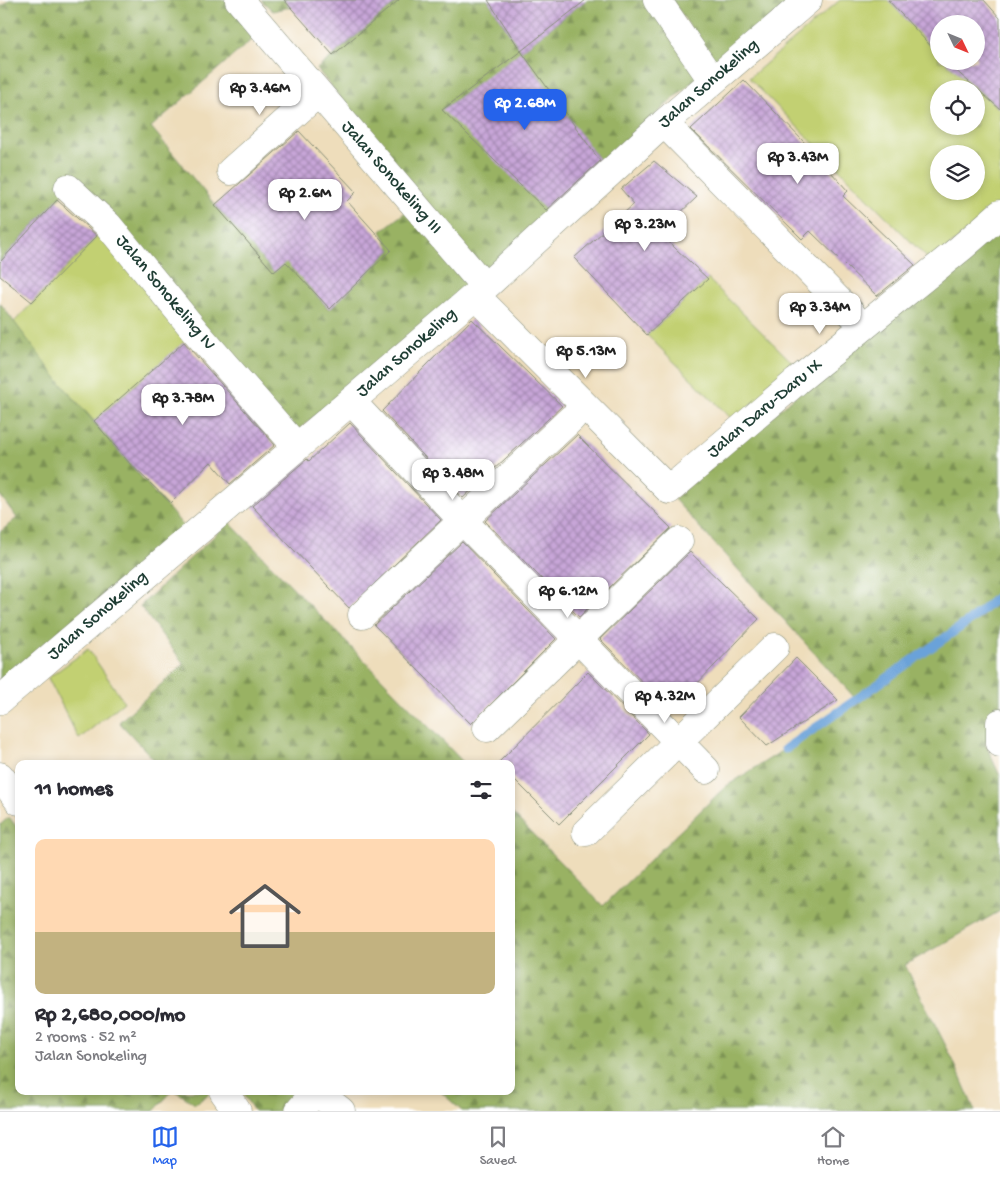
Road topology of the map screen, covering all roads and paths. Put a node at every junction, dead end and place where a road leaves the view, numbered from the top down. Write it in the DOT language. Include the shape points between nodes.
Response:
graph roads {
  1 [pos="239,0"];
  2 [pos="657,0"];
  3 [pos="808,0"];
  4 [pos="712,80"];
  5 [pos="318,93"];
  6 [pos="664,123"];
  7 [pos="231,171"];
  8 [pos="68,188"];
  9 [pos="1000,214"];
  10 [pos="480,291"];
  11 [pos="850,313"];
  12 [pos="351,401"];
  13 [pos="572,418"];
  14 [pos="297,447"];
  15 [pos="669,490"];
  16 [pos="463,521"];
  17 [pos="679,541"];
  18 [pos="362,615"];
  19 [pos="578,639"];
  20 [pos="775,647"];
  21 [pos="0,700"];
  22 [pos="1000,724"];
  23 [pos="486,728"];
  24 [pos="678,742"];
  25 [pos="1000,743"];
  26 [pos="706,770"];
  27 [pos="0,776"];
  28 [pos="15,796"];
  29 [pos="586,832"];
  30 [pos="227,1095"];
  31 [pos="314,1095"];
  32 [pos="323,1095"];
  33 [pos="303,1106"];
  34 [pos="237,1111"];
  35 [pos="341,1111"];
  1 -- 5 [label="street, Jalan Sonokeling III"];
  2 -- 4 [label="street"];
  3 -- 4 [label="street, Jalan Sonokeling"];
  4 -- 6 [label="street, Jalan Sonokeling"];
  5 -- 7 [label="street"];
  5 -- 10 [label="street, Jalan Sonokeling III"];
  6 -- 10 [label="street, Jalan Sonokeling"];
  6 -- 11 [label="street"];
  8 -- 14 [label="street, Jalan Sonokeling IV" via="108,225"];
  9 -- 15 [label="street, Jalan Daru-Daru IX"];
  10 -- 12 [label="street, Jalan Sonokeling"];
  10 -- 15 [label="street, Jalan Sonokeling III"];
  12 -- 14 [label="street, Jalan Sonokeling"];
  12 -- 16 [label="street"];
  13 -- 16 [label="street"];
  14 -- 21 [label="street, Jalan Sonokeling"];
  16 -- 18 [label="street"];
  16 -- 19 [label="street"];
  17 -- 19 [label="street"];
  19 -- 23 [label="street"];
  19 -- 24 [label="street"];
  20 -- 24 [label="street"];
  22 -- 25 [label="street"];
  24 -- 26 [label="street"];
  24 -- 29 [label="street"];
  27 -- 28 [label="street"];
  30 -- 34 [label="street"];
  31 -- 33 [label="street"];
  32 -- 35 [label="street"];
}
